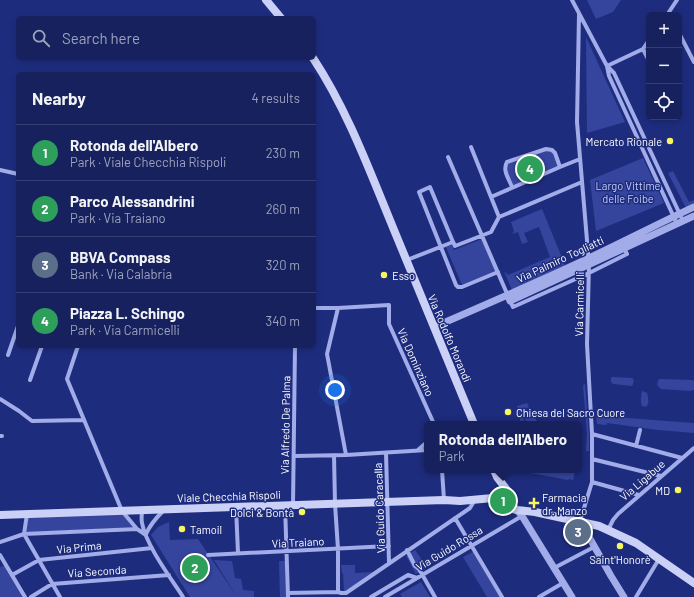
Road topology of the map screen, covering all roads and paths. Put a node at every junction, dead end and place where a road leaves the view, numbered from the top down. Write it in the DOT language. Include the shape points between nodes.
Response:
graph roads {
  1 [pos="266,0"];
  2 [pos="572,0"];
  3 [pos="677,0"];
  4 [pos="669,12"];
  5 [pos="579,14"];
  6 [pos="279,16"];
  7 [pos="682,39"];
  8 [pos="646,44"];
  9 [pos="643,49"];
  10 [pos="646,55"];
  11 [pos="314,60"];
  12 [pos="694,62"];
  13 [pos="607,66"];
  14 [pos="471,147"];
  15 [pos="448,157"];
  16 [pos="580,159"];
  17 [pos="560,167"];
  18 [pos="0,170"];
  19 [pos="16,174"];
  20 [pos="582,182"];
  21 [pos="512,187"];
  22 [pos="491,196"];
  23 [pos="694,207"];
  24 [pos="677,215"];
  25 [pos="694,216"];
  26 [pos="499,217"];
  27 [pos="680,223"];
  28 [pos="482,236"];
  29 [pos="454,242"];
  30 [pos="622,245"];
  31 [pos="441,248"];
  32 [pos="406,260"];
  33 [pos="589,261"];
  34 [pos="498,272"];
  35 [pos="589,273"];
  36 [pos="509,298"];
  37 [pos="316,308"];
  38 [pos="338,308"];
  39 [pos="434,327"];
  40 [pos="16,332"];
  41 [pos="41,348"];
  42 [pos="77,348"];
  43 [pos="295,348"];
  44 [pos="8,355"];
  45 [pos="30,380"];
  46 [pos="0,400"];
  47 [pos="84,420"];
  48 [pos="433,421"];
  49 [pos="473,421"];
  50 [pos="640,430"];
  51 [pos="592,434"];
  52 [pos="424,445"];
  53 [pos="636,446"];
  54 [pos="694,448"];
  55 [pos="418,450"];
  56 [pos="424,450"];
  57 [pos="386,453"];
  58 [pos="334,455"];
  59 [pos="346,455"];
  60 [pos="294,456"];
  61 [pos="682,458"];
  62 [pos="592,459"];
  63 [pos="442,473"];
  64 [pos="496,473"];
  65 [pos="661,476"];
  66 [pos="592,482"];
  67 [pos="639,495"];
  68 [pos="511,496"];
  69 [pos="495,499"];
  70 [pos="444,500"];
  71 [pos="460,500"];
  72 [pos="388,502"];
  73 [pos="473,502"];
  74 [pos="334,504"];
  75 [pos="289,505"];
  76 [pos="236,507"];
  77 [pos="164,509"];
  78 [pos="142,510"];
  79 [pos="122,511"];
  80 [pos="516,511"];
  81 [pos="535,512"];
  82 [pos="26,514"];
  83 [pos="0,515"];
  84 [pos="455,518"];
  85 [pos="580,521"];
  86 [pos="594,525"];
  87 [pos="137,529"];
  88 [pos="608,530"];
  89 [pos="24,534"];
  90 [pos="146,534"];
  91 [pos="589,539"];
  92 [pos="0,542"];
  93 [pos="389,546"];
  94 [pos="471,546"];
  95 [pos="152,548"];
  96 [pos="338,548"];
  97 [pos="594,548"];
  98 [pos="407,550"];
  99 [pos="286,551"];
  100 [pos="238,553"];
  101 [pos="208,555"];
  102 [pos="0,556"];
  103 [pos="659,559"];
  104 [pos="38,560"];
  105 [pos="389,562"];
  106 [pos="554,568"];
  107 [pos="12,575"];
  108 [pos="169,575"];
  109 [pos="422,575"];
  110 [pos="417,578"];
  111 [pos="563,583"];
  112 [pos="52,584"];
  113 [pos="694,584"];
  114 [pos="338,592"];
  115 [pos="392,592"];
  116 [pos="288,595"];
  117 [pos="25,597"];
  118 [pos="31,597"];
  119 [pos="60,597"];
  120 [pos="183,597"];
  121 [pos="371,597"];
  122 [pos="386,597"];
  123 [pos="395,597"];
  124 [pos="435,597"];
  125 [pos="502,597"];
  126 [pos="539,597"];
  127 [pos="572,597"];
  128 [pos="624,597"];
  129 [pos="636,597"];
  1 -- 6 [label="main road"];
  2 -- 5 [label="street"];
  3 -- 4 [label="street"];
  5 -- 13 [label="street"];
  5 -- 16 [label="street, Via Carmicelli" via="577,122"];
  7 -- 12 [label="street"];
  8 -- 9 [label="street"];
  9 -- 10 [label="street"];
  9 -- 13 [label="street"];
  11 -- 32 [label="main road, Via Rodolfo Morandi" via="347,117"];
  13 -- 24 [label="street" via="608,76"];
  13 -- 24 [label="street" via="614,73"];
  14 -- 22 [label="street"];
  15 -- 28 [label="street"];
  16 -- 17 [label="street"];
  16 -- 20 [label="street, Via Carmicelli"];
  17 -- 21 [label="street"];
  17 -- 21 [label="street" via="552,150 507,162 504,166"];
  18 -- 19 [label="street"];
  20 -- 26 [label="street"];
  20 -- 33 [label="street, Via Carmicelli"];
  21 -- 22 [label="street"];
  22 -- 26 [label="street"];
  23 -- 24 [label="street, Via Palmiro Togliatti"];
  24 -- 27 [label="street"];
  24 -- 30 [label="street, Via Palmiro Togliatti"];
  25 -- 27 [label="street, Via Palmiro Togliatti"];
  26 -- 28 [label="street" via="491,232"];
  27 -- 30 [label="street, Via Palmiro Togliatti"];
  28 -- 29 [label="street" via="455,246"];
  28 -- 34 [label="street"];
  29 -- 31 [label="street"];
  29 -- 31 [label="street" via="430,187 419,192"];
  30 -- 33 [label="street, Via Palmiro Togliatti"];
  30 -- 35 [label="street" via="627,254"];
  31 -- 32 [label="street"];
  31 -- 34 [label="street" via="458,287"];
  32 -- 39 [label="main road, Via Rodolfo Morandi"];
  33 -- 35 [label="street, Via Carmicelli"];
  33 -- 36 [label="street, Via Palmiro Togliatti"];
  34 -- 36 [label="street"];
  35 -- 36 [label="street" via="513,307"];
  35 -- 51 [label="street, Via Carmicelli" via="587,344"];
  36 -- 39 [label="street, Via Palmiro Togliatti"];
  37 -- 38 [label="street"];
  38 -- 48 [label="street, Via Dominziano" via="388,305 389,324"];
  38 -- 59 [label="street" via="327,354"];
  39 -- 49 [label="main road, Via Rodolfo Morandi"];
  40 -- 44 [label="street"];
  41 -- 45 [label="street"];
  42 -- 47 [label="street" via="67,379"];
  43 -- 60 [label="street, Via Alfredo De Palma"];
  46 -- 47 [label="street" via="32,421"];
  47 -- 79 [label="street"];
  50 -- 53 [label="street"];
  51 -- 53 [label="street"];
  51 -- 62 [label="street, Via Carmicelli"];
  52 -- 55 [label="street"];
  53 -- 61 [label="street"];
  54 -- 61 [label="street, Via Ligabue"];
  55 -- 56 [label="street"];
  55 -- 57 [label="street"];
  57 -- 59 [label="street"];
  57 -- 72 [label="street, Via Guido Caracalla"];
  58 -- 59 [label="street"];
  58 -- 60 [label="street"];
  58 -- 74 [label="street"];
  60 -- 75 [label="street, Via Alfredo De Palma"];
  61 -- 65 [label="street, Via Ligabue"];
  62 -- 65 [label="street"];
  62 -- 66 [label="street, Via Carmicelli"];
  63 -- 70 [label="street"];
  64 -- 68 [label="main road"];
  64 -- 69 [label="main road"];
  65 -- 67 [label="street, Via Ligabue"];
  66 -- 67 [label="street"];
  66 -- 85 [label="street, Via Carmicelli"];
  67 -- 88 [label="street, Via Ligabue" via="618,514"];
  68 -- 69 [label="main road, Viale Checchia Rispoli" via="504,491"];
  68 -- 80 [label="main road"];
  68 -- 81 [label="main road, Viale Checchia Rispoli"];
  69 -- 71 [label="main road, Viale Checchia Rispoli"];
  69 -- 73 [label="main road, Viale Checchia Rispoli"];
  69 -- 80 [label="main road, Viale Checchia Rispoli" via="497,509"];
  70 -- 71 [label="main road, Viale Checchia Rispoli"];
  70 -- 72 [label="main road, Viale Checchia Rispoli"];
  71 -- 73 [label="main road, Viale Checchia Rispoli"];
  72 -- 74 [label="main road, Viale Checchia Rispoli"];
  72 -- 93 [label="street, Via Guido Caracalla"];
  73 -- 84 [label="street" via="470,508"];
  74 -- 75 [label="main road, Viale Checchia Rispoli"];
  74 -- 96 [label="street"];
  75 -- 76 [label="main road, Viale Checchia Rispoli"];
  75 -- 99 [label="street, Via Alfredo De Palma"];
  76 -- 77 [label="main road, Viale Checchia Rispoli"];
  76 -- 100 [label="street"];
  77 -- 78 [label="main road, Viale Checchia Rispoli"];
  77 -- 90 [label="street"];
  78 -- 79 [label="main road, Viale Checchia Rispoli"];
  78 -- 90 [label="street"];
  79 -- 82 [label="main road, Viale Checchia Rispoli"];
  79 -- 87 [label="street"];
  80 -- 81 [label="main road, Viale Checchia Rispoli"];
  80 -- 94 [label="street, Via Guido Rossa"];
  80 -- 106 [label="street"];
  81 -- 85 [label="main road, Viale Checchia Rispoli"];
  82 -- 83 [label="main road, Viale Checchia Rispoli"];
  82 -- 89 [label="street"];
  84 -- 94 [label="street"];
  84 -- 98 [label="street"];
  85 -- 86 [label="main road, Viale Checchia Rispoli"];
  85 -- 91 [label="street"];
  86 -- 88 [label="main road, Viale Checchia Rispoli"];
  86 -- 91 [label="street"];
  87 -- 89 [label="street"];
  87 -- 90 [label="street"];
  88 -- 103 [label="main road, Viale Checchia Rispoli"];
  89 -- 92 [label="street"];
  89 -- 104 [label="street"];
  90 -- 95 [label="street"];
  91 -- 97 [label="street"];
  93 -- 96 [label="street, Via Traiano"];
  93 -- 105 [label="street, Via Guido Caracalla"];
  94 -- 109 [label="street, Via Guido Rossa"];
  94 -- 125 [label="street"];
  95 -- 104 [label="street, Via Prima"];
  95 -- 108 [label="street"];
  96 -- 99 [label="street, Via Traiano"];
  96 -- 114 [label="street"];
  97 -- 106 [label="street"];
  97 -- 128 [label="street"];
  98 -- 105 [label="street"];
  98 -- 109 [label="street"];
  99 -- 100 [label="street, Via Traiano"];
  99 -- 116 [label="street, Via Alfredo De Palma"];
  100 -- 101 [label="street, Via Traiano"];
  102 -- 107 [label="street"];
  103 -- 113 [label="main road, Viale Checchia Rispoli"];
  103 -- 129 [label="street"];
  104 -- 107 [label="street, Via Prima"];
  104 -- 112 [label="street"];
  105 -- 114 [label="street" via="346,593"];
  106 -- 111 [label="street"];
  107 -- 117 [label="street"];
  108 -- 112 [label="street, Via Seconda"];
  108 -- 120 [label="street"];
  109 -- 110 [label="street, Via Guido Rossa"];
  109 -- 124 [label="street"];
  110 -- 115 [label="street, Via Guido Rossa"];
  110 -- 121 [label="street" via="408,575"];
  111 -- 126 [label="street"];
  111 -- 127 [label="street"];
  112 -- 118 [label="street, Via Seconda"];
  112 -- 119 [label="street"];
  114 -- 116 [label="street"];
  115 -- 122 [label="street, Via Guido Rossa"];
  115 -- 123 [label="street"];
}
